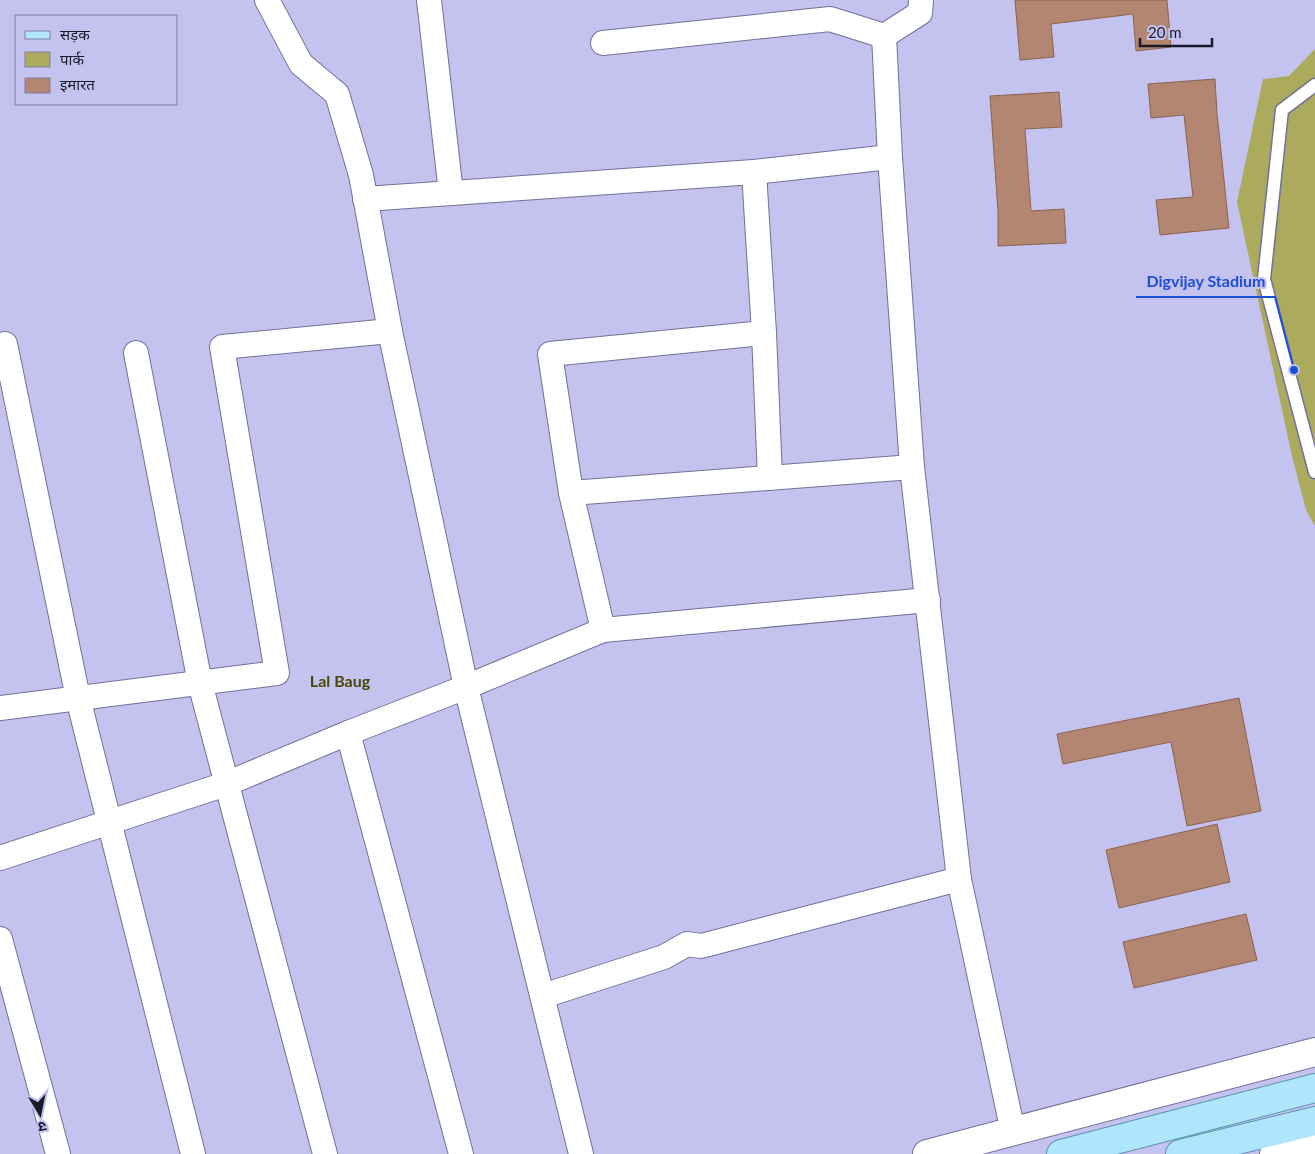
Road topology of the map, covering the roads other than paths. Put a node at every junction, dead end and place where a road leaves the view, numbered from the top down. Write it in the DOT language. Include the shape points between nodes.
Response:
graph roads {
  1 [pos="267,0"];
  2 [pos="429,0"];
  3 [pos="920,0"];
  4 [pos="884,36"];
  5 [pos="603,43"];
  6 [pos="1315,85"];
  7 [pos="890,157"];
  8 [pos="754,172"];
  9 [pos="451,193"];
  10 [pos="365,199"];
  11 [pos="390,331"];
  12 [pos="764,333"];
  13 [pos="5,344"];
  14 [pos="136,353"];
  15 [pos="912,467"];
  16 [pos="1315,472"];
  17 [pos="770,478"];
  18 [pos="571,493"];
  19 [pos="928,600"];
  20 [pos="603,630"];
  21 [pos="200,683"];
  22 [pos="466,687"];
  23 [pos="78,698"];
  24 [pos="0,708"];
  25 [pos="348,733"];
  26 [pos="226,784"];
  27 [pos="109,821"];
  28 [pos="0,858"];
  29 [pos="959,879"];
  30 [pos="0,939"];
  31 [pos="543,996"];
  32 [pos="1315,1052"];
  33 [pos="1315,1088"];
  34 [pos="1315,1121"];
  35 [pos="1013,1132"];
  36 [pos="1315,1144"];
  37 [pos="58,1154"];
  38 [pos="193,1154"];
  39 [pos="324,1154"];
  40 [pos="462,1154"];
  41 [pos="581,1154"];
  42 [pos="927,1154"];
  43 [pos="1060,1154"];
  44 [pos="1180,1154"];
  45 [pos="1274,1154"];
  1 -- 10 [label="street" via="301,64 337,94"];
  2 -- 9 [label="street"];
  3 -- 4 [label="street" via="920,13"];
  4 -- 5 [label="street" via="830,19"];
  4 -- 7 [label="street"];
  6 -- 16 [label="lane" via="1282,110 1264,279"];
  7 -- 8 [label="street"];
  7 -- 15 [label="street"];
  8 -- 9 [label="street"];
  8 -- 12 [label="street"];
  9 -- 10 [label="street"];
  10 -- 11 [label="street"];
  11 -- 21 [label="street" via="222,347 277,673"];
  11 -- 22 [label="street"];
  12 -- 17 [label="street"];
  12 -- 18 [label="street" via="550,354"];
  13 -- 23 [label="street"];
  14 -- 21 [label="street"];
  15 -- 17 [label="street"];
  15 -- 19 [label="street"];
  17 -- 18 [label="street"];
  18 -- 20 [label="street"];
  19 -- 20 [label="street"];
  19 -- 29 [label="street"];
  20 -- 22 [label="street"];
  21 -- 23 [label="street"];
  21 -- 26 [label="street"];
  22 -- 25 [label="street"];
  22 -- 31 [label="street"];
  23 -- 24 [label="street"];
  23 -- 27 [label="street"];
  25 -- 26 [label="street"];
  25 -- 40 [label="street"];
  26 -- 27 [label="street"];
  26 -- 39 [label="street"];
  27 -- 28 [label="street"];
  27 -- 38 [label="street"];
  29 -- 31 [label="street" via="701,946 687,944 664,956"];
  29 -- 35 [label="street"];
  30 -- 37 [label="street"];
  31 -- 41 [label="street"];
  32 -- 35 [label="street"];
  33 -- 43 [label="main road"];
  34 -- 44 [label="main road"];
  35 -- 42 [label="street"];
  36 -- 45 [label="street"];
}
